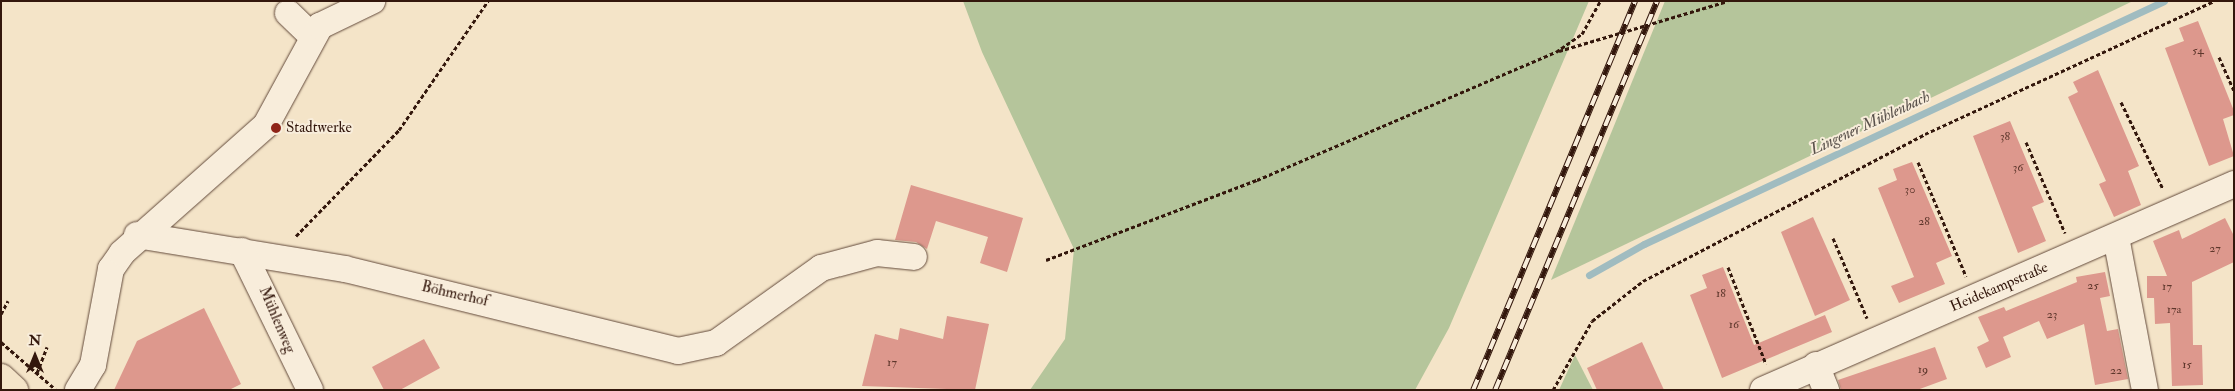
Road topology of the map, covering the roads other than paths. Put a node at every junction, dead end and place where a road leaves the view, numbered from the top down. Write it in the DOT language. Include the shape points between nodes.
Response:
graph roads {
  1 [pos="372,1"];
  2 [pos="288,13"];
  3 [pos="312,36"];
  4 [pos="2234,184"];
  5 [pos="137,235"];
  6 [pos="2116,237"];
  7 [pos="242,251"];
  8 [pos="914,257"];
  9 [pos="1816,365"];
  10 [pos="1,378"];
  11 [pos="1769,387"];
  12 [pos="14,390"];
  13 [pos="78,390"];
  14 [pos="310,390"];
  15 [pos="1826,390"];
  16 [pos="2145,390"];
  1 -- 3 [label="street" via="329,19"];
  2 -- 3 [label="street"];
  3 -- 5 [label="street" via="266,125"];
  4 -- 6 [label="street, Heidekampstraße"];
  5 -- 7 [label="street, Böhmerhof"];
  5 -- 13 [label="street" via="111,269 93,365"];
  6 -- 9 [label="street, Heidekampstraße"];
  6 -- 16 [label="street"];
  7 -- 8 [label="street, Böhmerhof" via="277,255 531,312 678,351 716,343 820,268 877,254"];
  7 -- 14 [label="street, Mühlenweg"];
  9 -- 11 [label="street, Heidekampstraße"];
  9 -- 15 [label="street"];
  10 -- 12 [label="main road"];
}
